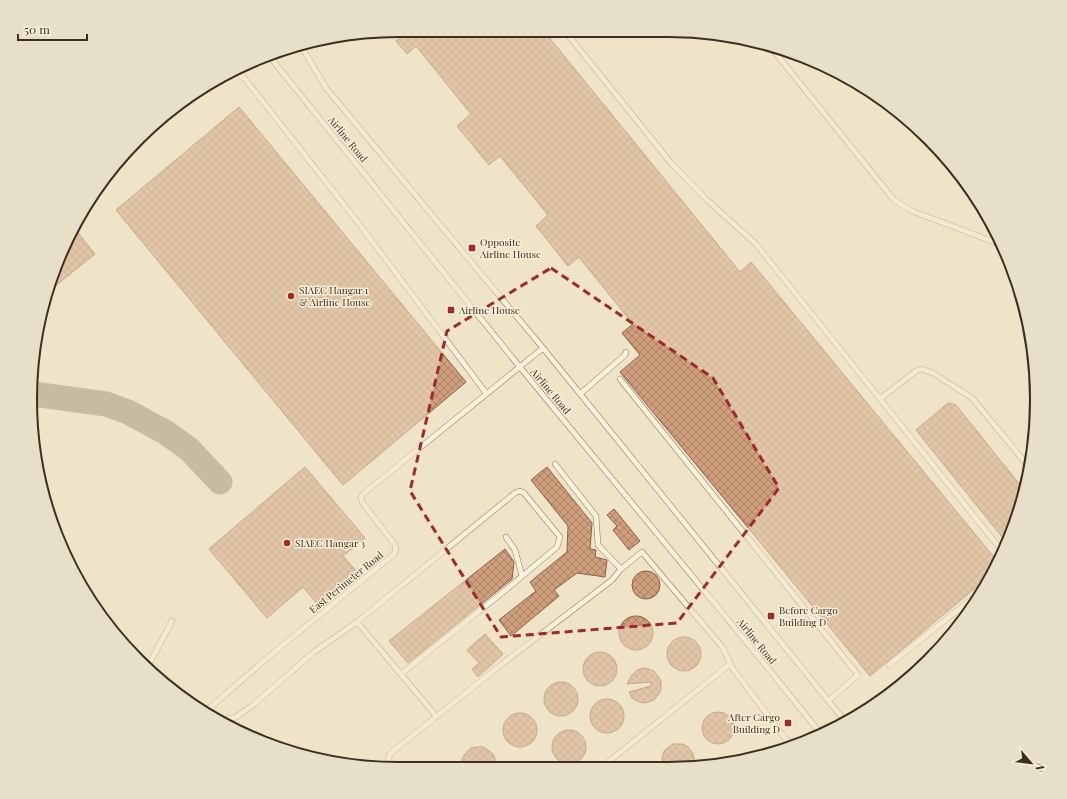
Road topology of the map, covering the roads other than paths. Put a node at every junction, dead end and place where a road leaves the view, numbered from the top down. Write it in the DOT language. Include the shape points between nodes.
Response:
graph roads {
  1 [pos="570,37"];
  2 [pos="303,50"];
  3 [pos="776,54"];
  4 [pos="273,60"];
  5 [pos="239,74"];
  6 [pos="994,242"];
  7 [pos="542,348"];
  8 [pos="626,352"];
  9 [pos="519,366"];
  10 [pos="620,379"];
  11 [pos="486,393"];
  12 [pos="580,394"];
  13 [pos="881,398"];
  14 [pos="1024,462"];
  15 [pos="555,464"];
  16 [pos="506,537"];
  17 [pos="998,547"];
  18 [pos="621,569"];
  19 [pos="522,576"];
  20 [pos="969,601"];
  21 [pos="172,621"];
  22 [pos="357,622"];
  23 [pos="150,663"];
  24 [pos="730,664"];
  25 [pos="889,665"];
  26 [pos="401,674"];
  27 [pos="828,701"];
  28 [pos="210,708"];
  29 [pos="436,716"];
  30 [pos="842,717"];
  31 [pos="228,719"];
  32 [pos="817,729"];
  33 [pos="788,742"];
  34 [pos="389,762"];
  35 [pos="608,762"];
  1 -- 13 [label="lane" via="671,163 756,244"];
  2 -- 7 [label="lane, Airline Road" via="326,88"];
  3 -- 6 [label="lane" via="894,200 912,210"];
  4 -- 9 [label="lane, Airline Road"];
  5 -- 11 [label="lane" via="356,220"];
  7 -- 9 [label="lane, East Perimeter Road"];
  7 -- 12 [label="lane, Airline Road"];
  8 -- 12 [label="lane"];
  9 -- 11 [label="lane, East Perimeter Road"];
  9 -- 32 [label="lane, Airline Road"];
  10 -- 27 [label="lane" via="858,675"];
  11 -- 28 [label="lane, East Perimeter Road" via="362,494 362,502 395,546 394,554"];
  12 -- 27 [label="lane, Airline Road"];
  13 -- 14 [label="lane" via="916,371 921,369 933,373 972,398"];
  13 -- 17 [label="lane"];
  15 -- 18 [label="lane" via="596,516 598,545"];
  16 -- 19 [label="lane" via="516,550"];
  18 -- 24 [label="lane" via="640,553 644,553 723,648"];
  18 -- 29 [label="lane" via="612,580"];
  19 -- 22 [label="lane" via="557,547 560,537 520,491"];
  19 -- 26 [label="lane"];
  20 -- 25 [label="lane"];
  21 -- 23 [label="lane"];
  22 -- 26 [label="lane"];
  22 -- 31 [label="lane" via="314,652 253,705"];
  24 -- 33 [label="lane"];
  24 -- 35 [label="lane"];
  26 -- 29 [label="lane"];
  27 -- 30 [label="lane, Airline Road"];
  29 -- 34 [label="lane" via="389,756"];
}
